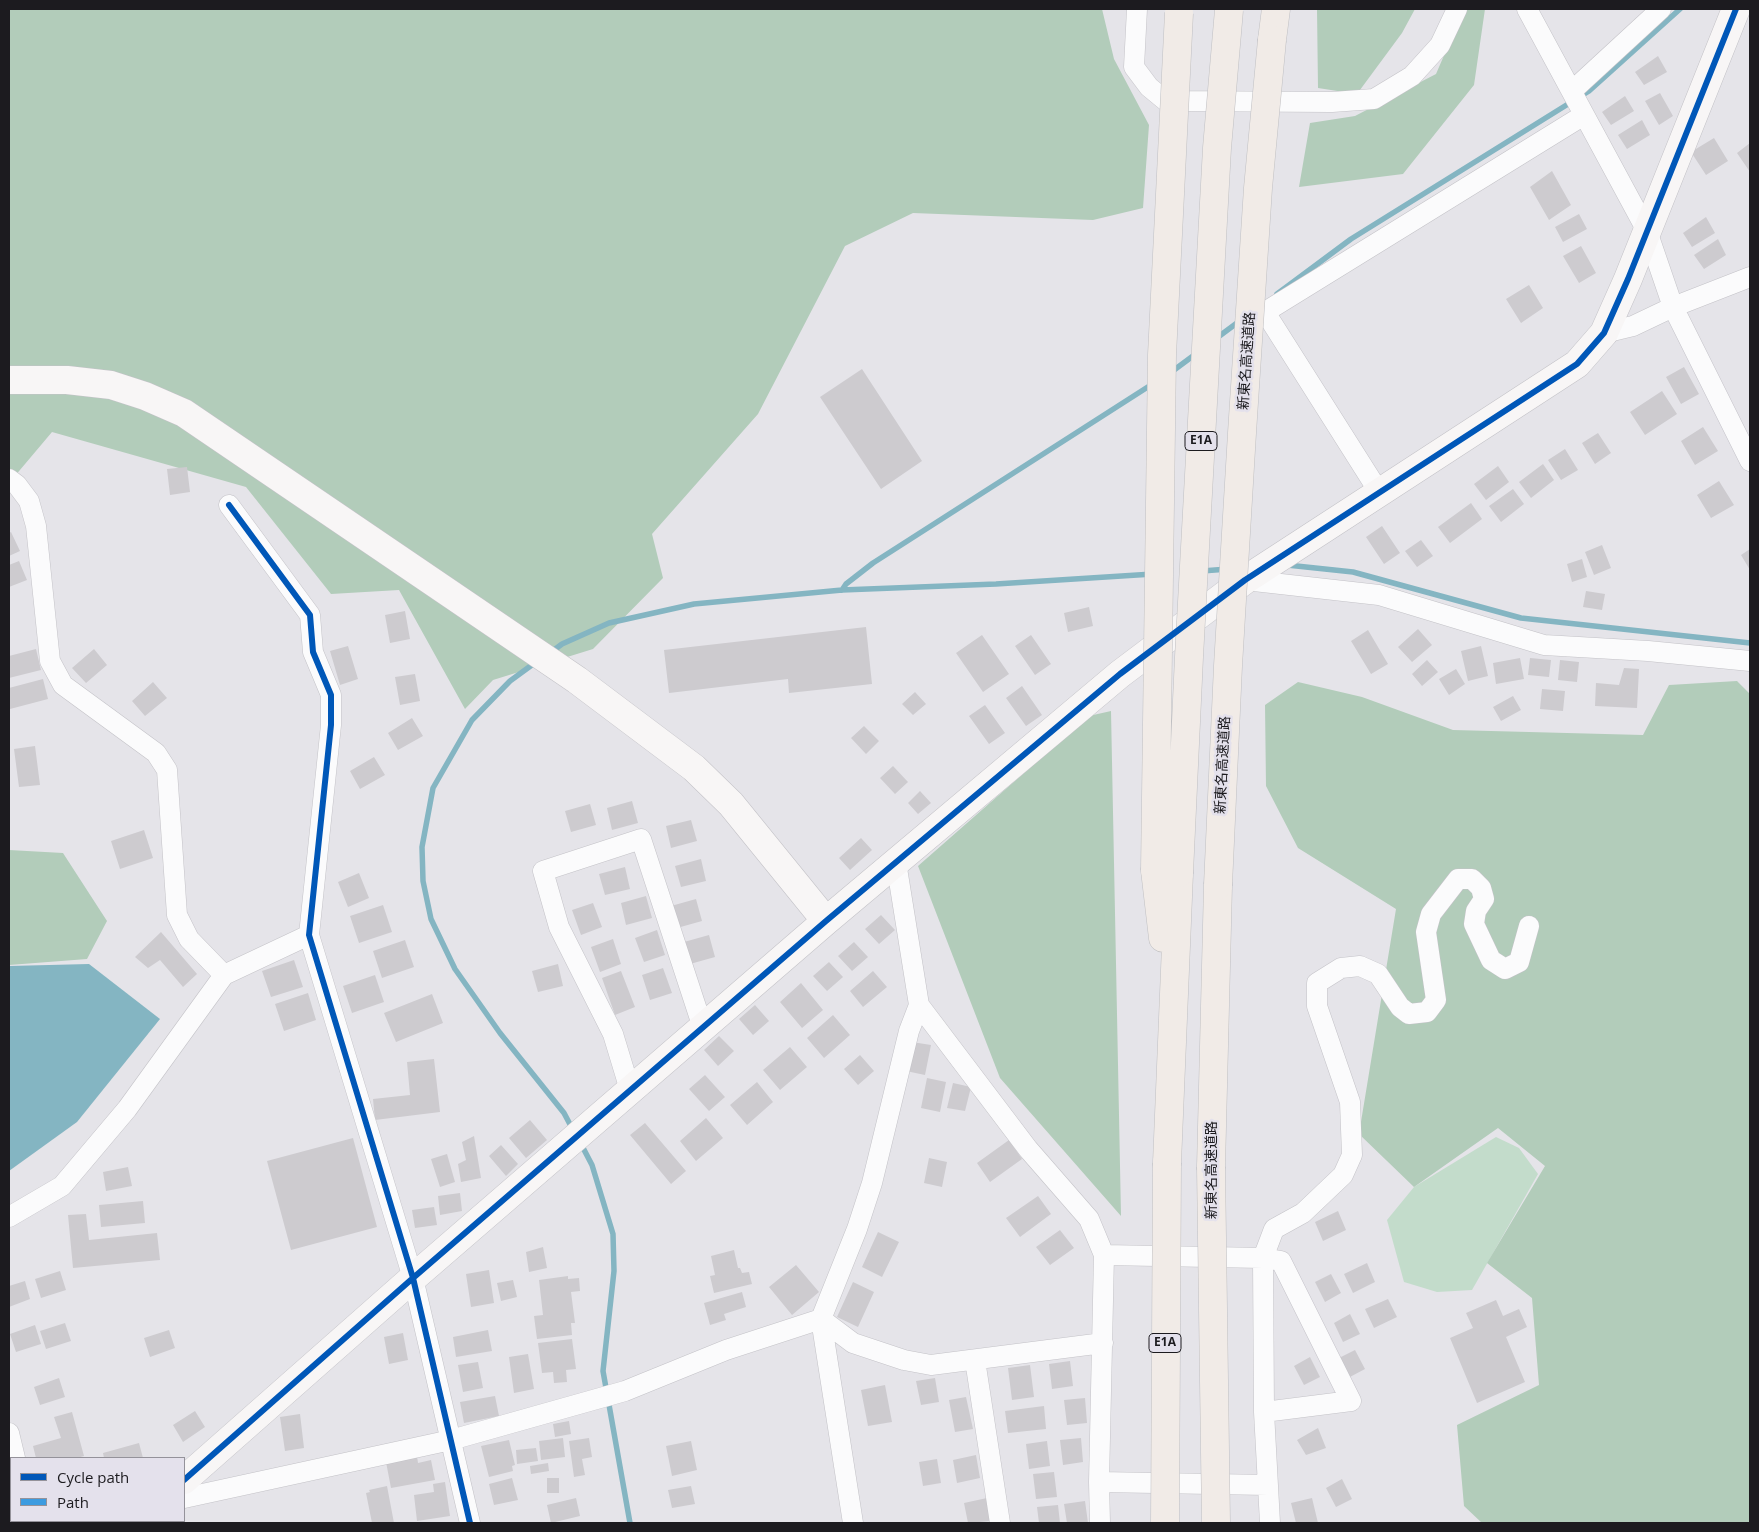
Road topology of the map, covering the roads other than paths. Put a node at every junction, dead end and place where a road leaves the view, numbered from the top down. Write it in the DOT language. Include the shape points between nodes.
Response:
graph roads {
  1 [pos="1137,9"];
  2 [pos="1229,9"];
  3 [pos="1276,9"];
  4 [pos="1457,9"];
  5 [pos="1527,9"];
  6 [pos="1661,9"];
  7 [pos="1736,9"];
  8 [pos="1179,11"];
  9 [pos="1572,91"];
  10 [pos="1584,115"];
  11 [pos="1647,231"];
  12 [pos="1750,277"];
  13 [pos="1673,307"];
  14 [pos="1604,333"];
  15 [pos="9,380"];
  16 [pos="1750,461"];
  17 [pos="9,479"];
  18 [pos="1379,492"];
  19 [pos="229,505"];
  20 [pos="1245,580"];
  21 [pos="1750,661"];
  22 [pos="896,862"];
  23 [pos="1167,871"];
  24 [pos="826,921"];
  25 [pos="1529,926"];
  26 [pos="309,935"];
  27 [pos="224,975"];
  28 [pos="920,1005"];
  29 [pos="703,1028"];
  30 [pos="630,1090"];
  31 [pos="9,1217"];
  32 [pos="1104,1255"];
  33 [pos="1263,1258"];
  34 [pos="413,1278"];
  35 [pos="821,1319"];
  36 [pos="1103,1343"];
  37 [pos="975,1360"];
  38 [pos="1264,1412"];
  39 [pos="9,1433"];
  40 [pos="451,1440"];
  41 [pos="15,1457"];
  42 [pos="185,1479"];
  43 [pos="1098,1482"];
  44 [pos="1268,1485"];
  45 [pos="185,1498"];
  46 [pos="470,1523"];
  47 [pos="853,1523"];
  48 [pos="1000,1523"];
  49 [pos="1100,1523"];
  50 [pos="1165,1523"];
  51 [pos="1216,1523"];
  52 [pos="1270,1523"];
  1 -- 4 [label="street" via="1134,67 1149,87 1166,101 1332,102 1374,99 1412,76 1440,45"];
  2 -- 23 [label="highway, E1A, bridge" via="1217,148 1189,657"];
  3 -- 51 [label="highway, 新東名高速道路, bridge" via="1258,188 1228,666 1218,885 1211,1167"];
  5 -- 9 [label="street"];
  6 -- 9 [label="street"];
  7 -- 11 [label="street"];
  8 -- 23 [label="highway, bridge" via="1162,355"];
  9 -- 10 [label="street"];
  10 -- 11 [label="street"];
  10 -- 18 [label="street" via="1265,312"];
  11 -- 13 [label="street"];
  11 -- 14 [label="street"];
  12 -- 13 [label="street"];
  13 -- 14 [label="street" via="1633,326"];
  13 -- 16 [label="street"];
  14 -- 18 [label="street" via="1577,364"];
  15 -- 24 [label="street" via="67,380 111,385 184,413 577,680 694,768 731,804"];
  17 -- 27 [label="street" via="17,484 29,501 36,526 50,662 63,685 156,753 167,770 177,916 189,939"];
  18 -- 20 [label="street"];
  19 -- 26 [label="street" via="310,615 313,652 332,695"];
  20 -- 21 [label="street" via="1379,595 1544,645"];
  20 -- 22 [label="street" via="1120,674"];
  22 -- 24 [label="street"];
  22 -- 28 [label="street"];
  23 -- 50 [label="highway, E1A, bridge" via="1172,1014 1167,1163"];
  24 -- 29 [label="street"];
  25 -- 33 [label="street" via="1519,962 1505,968 1491,960 1474,924 1476,912 1484,899 1482,888 1472,879 1458,879 1431,914 1426,932 1436,1000 1426,1012 1409,1014 1400,1007 1378,974 1360,966 1341,968 1317,983 1316,1006 1350,1102 1352,1155 1343,1175 1303,1213 1274,1229"];
  26 -- 27 [label="street"];
  26 -- 34 [label="street"];
  27 -- 31 [label="street" via="127,1109 62,1186"];
  28 -- 32 [label="street" via="1028,1149 1089,1219"];
  28 -- 35 [label="street" via="909,1031 872,1183"];
  29 -- 30 [label="street"];
  29 -- 30 [label="street" via="641,838 543,872 559,927 613,1034"];
  30 -- 34 [label="street"];
  32 -- 33 [label="street"];
  32 -- 36 [label="street"];
  33 -- 38 [label="street"];
  33 -- 38 [label="street" via="1281,1261 1351,1400"];
  34 -- 40 [label="street"];
  34 -- 42 [label="street"];
  35 -- 37 [label="street" via="853,1343 904,1360 931,1365"];
  35 -- 40 [label="street" via="726,1350 625,1391"];
  35 -- 47 [label="street"];
  36 -- 37 [label="street"];
  36 -- 43 [label="street"];
  37 -- 48 [label="street"];
  38 -- 44 [label="street"];
  39 -- 41 [label="street"];
  40 -- 45 [label="street"];
  40 -- 46 [label="street"];
  43 -- 44 [label="street"];
  43 -- 49 [label="street"];
  44 -- 52 [label="street"];
}
